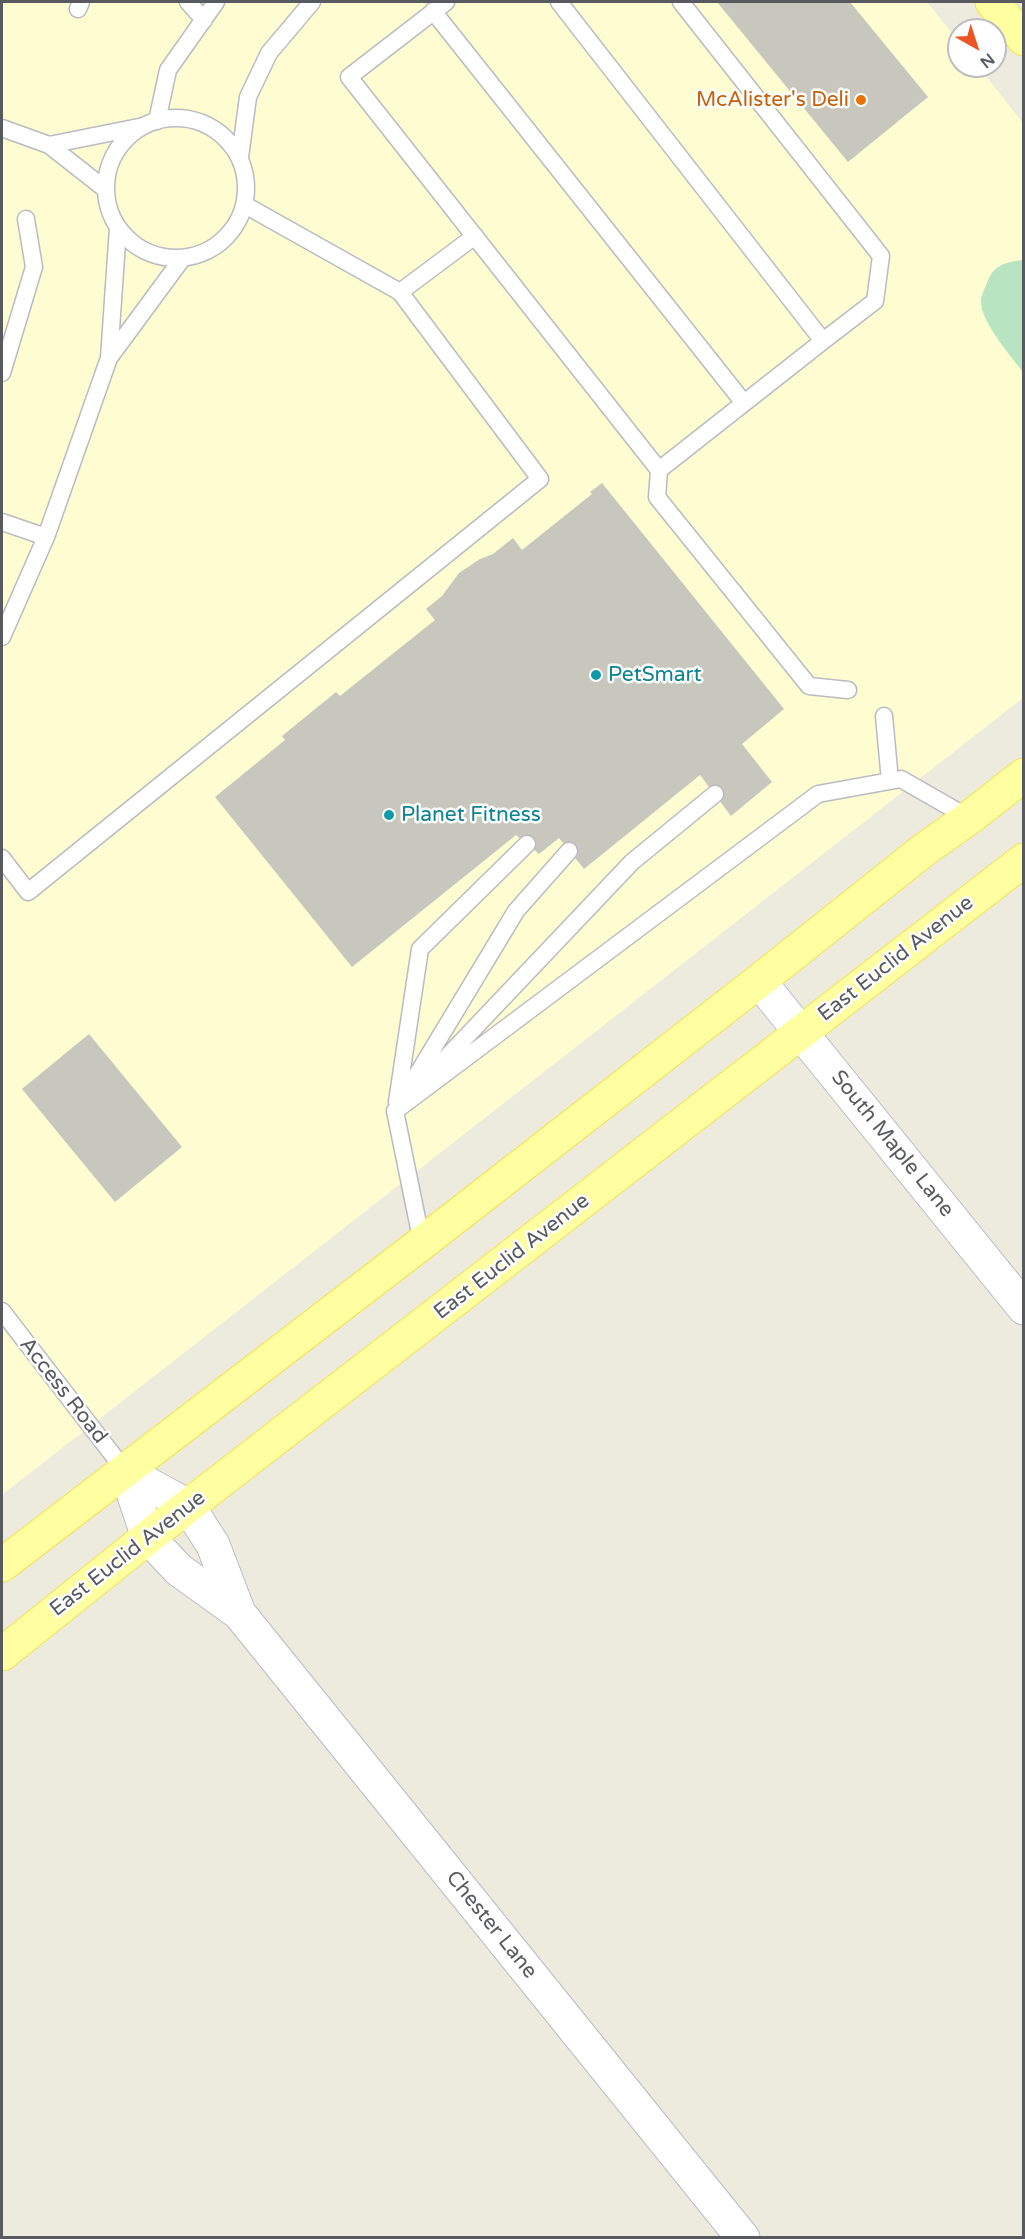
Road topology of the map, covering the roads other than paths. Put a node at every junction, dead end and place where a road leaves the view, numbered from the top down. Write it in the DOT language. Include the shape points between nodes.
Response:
graph roads {
  1 [pos="188,2"];
  2 [pos="216,2"];
  3 [pos="312,2"];
  4 [pos="559,2"];
  5 [pos="681,2"];
  6 [pos="992,2"];
  7 [pos="440,6"];
  8 [pos="204,20"];
  9 [pos="1023,39"];
  10 [pos="157,121"];
  11 [pos="140,126"];
  12 [pos="2,128"];
  13 [pos="48,145"];
  14 [pos="240,157"];
  15 [pos="105,189"];
  16 [pos="245,205"];
  17 [pos="26,219"];
  18 [pos="117,228"];
  19 [pos="475,237"];
  20 [pos="182,259"];
  21 [pos="400,292"];
  22 [pos="823,341"];
  23 [pos="109,358"];
  24 [pos="2,373"];
  25 [pos="744,403"];
  26 [pos="659,470"];
  27 [pos="2,522"];
  28 [pos="46,537"];
  29 [pos="2,637"];
  30 [pos="848,690"];
  31 [pos="884,716"];
  32 [pos="1023,775"];
  33 [pos="890,781"];
  34 [pos="715,794"];
  35 [pos="969,818"];
  36 [pos="528,844"];
  37 [pos="569,851"];
  38 [pos="2,858"];
  39 [pos="1023,860"];
  40 [pos="759,981"];
  41 [pos="802,1033"];
  42 [pos="395,1112"];
  43 [pos="422,1243"];
  44 [pos="1023,1308"];
  45 [pos="2,1311"];
  46 [pos="126,1472"];
  47 [pos="188,1506"];
  48 [pos="148,1537"];
  49 [pos="2,1565"];
  50 [pos="239,1613"];
  51 [pos="2,1654"];
  52 [pos="742,2238"];
  1 -- 8 [label="lane"];
  2 -- 8 [label="lane"];
  3 -- 14 [label="lane" via="269,53 248,97"];
  4 -- 22 [label="lane"];
  5 -- 22 [label="lane" via="881,256 875,302"];
  6 -- 9 [label="main road"];
  7 -- 19 [label="lane" via="350,77"];
  7 -- 25 [label="lane"];
  8 -- 10 [label="lane" via="168,70"];
  10 -- 11 [label="lane"];
  10 -- 14 [label="lane" via="191,118 226,137"];
  11 -- 13 [label="lane"];
  11 -- 15 [label="lane" via="121,143 109,165"];
  12 -- 13 [label="lane"];
  13 -- 15 [label="lane"];
  14 -- 16 [label="lane" via="247,181"];
  15 -- 18 [label="lane" via="109,213"];
  16 -- 20 [label="lane" via="234,228 217,246"];
  16 -- 21 [label="lane"];
  17 -- 24 [label="lane" via="34,267"];
  18 -- 20 [label="lane" via="135,246 157,257"];
  18 -- 23 [label="lane"];
  19 -- 21 [label="lane"];
  19 -- 26 [label="lane"];
  20 -- 23 [label="lane"];
  21 -- 38 [label="lane" via="540,479 28,892"];
  22 -- 25 [label="lane"];
  23 -- 28 [label="lane"];
  25 -- 26 [label="lane"];
  26 -- 30 [label="lane" via="657,498 809,686"];
  27 -- 28 [label="lane"];
  28 -- 29 [label="lane"];
  31 -- 33 [label="lane"];
  32 -- 35 [label="main road"];
  33 -- 35 [label="lane" via="901,779"];
  33 -- 42 [label="lane" via="818,794"];
  34 -- 42 [label="lane" via="632,862"];
  35 -- 40 [label="main road"];
  36 -- 42 [label="lane" via="420,949"];
  37 -- 42 [label="lane" via="516,911"];
  39 -- 41 [label="main road, East Euclid Avenue"];
  40 -- 41 [label="street, South Maple Lane"];
  40 -- 43 [label="main road"];
  41 -- 44 [label="street, South Maple Lane"];
  41 -- 47 [label="main road, East Euclid Avenue"];
  42 -- 43 [label="lane"];
  43 -- 46 [label="main road"];
  45 -- 46 [label="lane, Access Road"];
  46 -- 47 [label="street, Chester Lane"];
  46 -- 48 [label="street, Chester Lane"];
  46 -- 49 [label="main road"];
  47 -- 48 [label="main road, East Euclid Avenue"];
  47 -- 50 [label="street, Chester Lane" via="213,1545"];
  48 -- 50 [label="street, Chester Lane" via="179,1570"];
  48 -- 51 [label="main road, East Euclid Avenue"];
  50 -- 52 [label="street, Chester Lane"];
}
